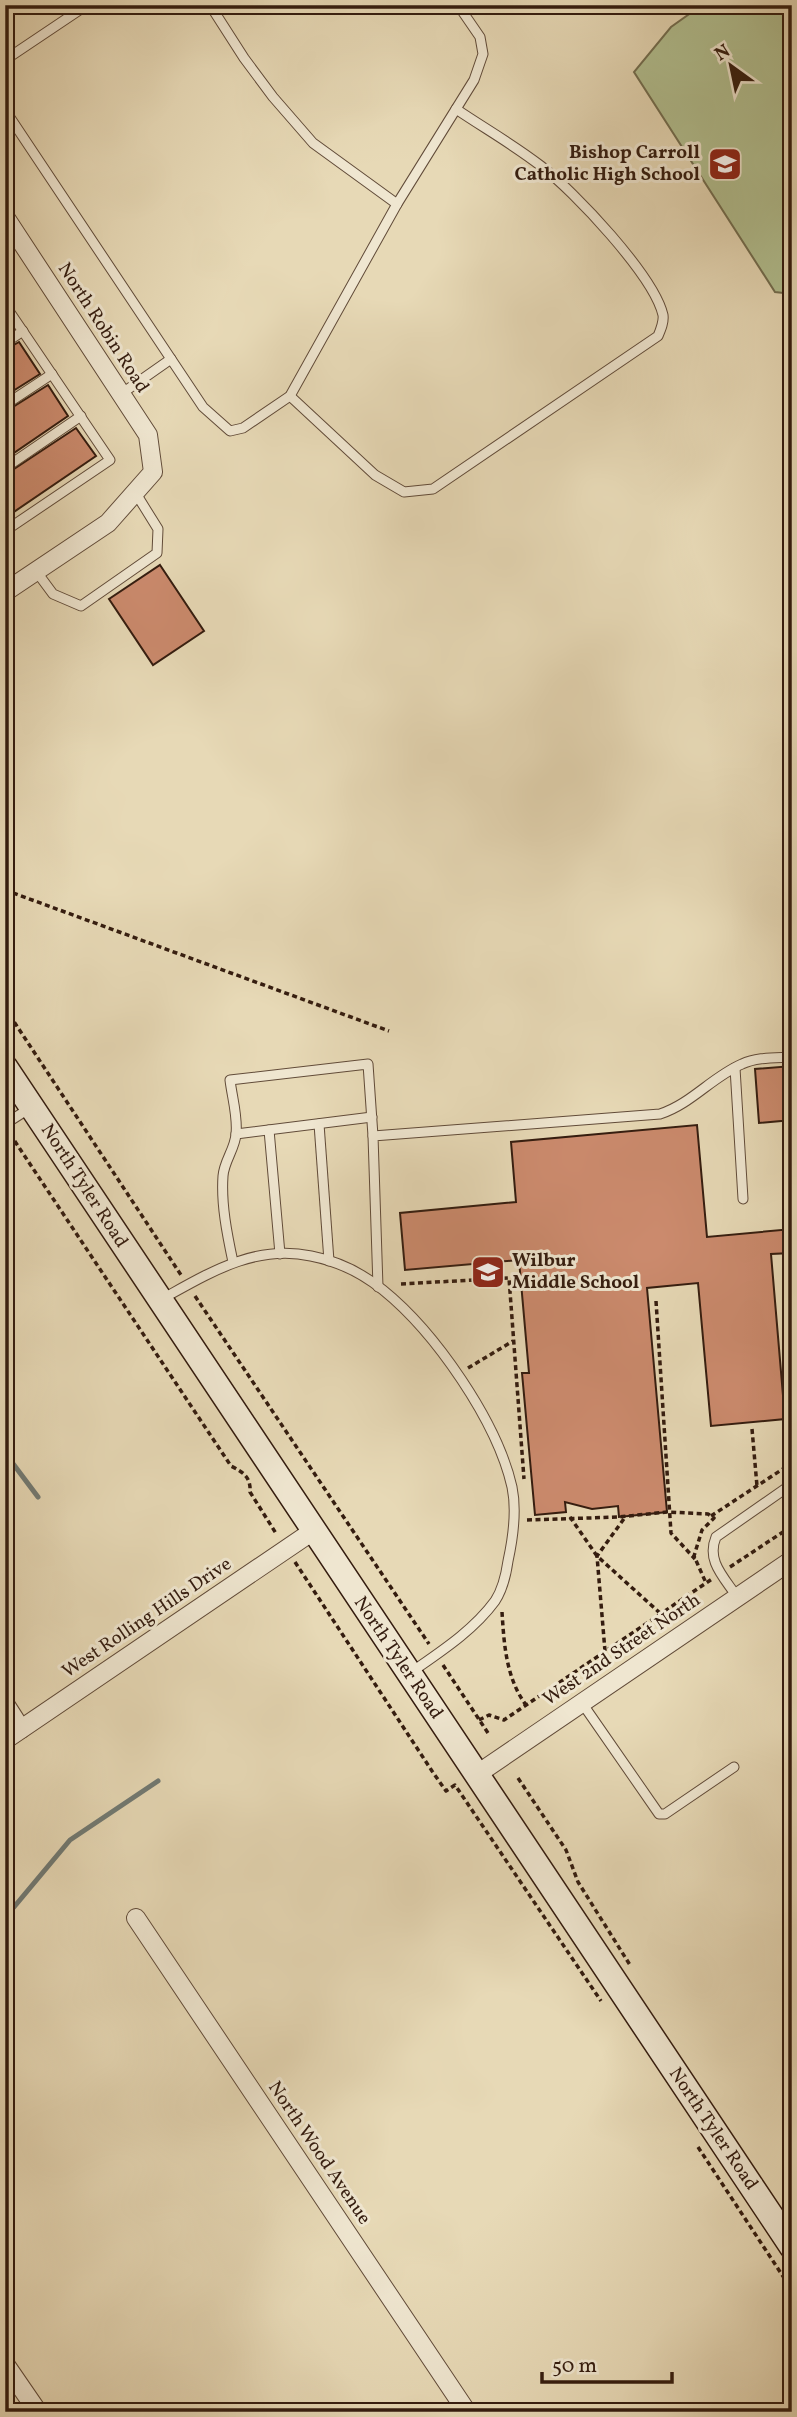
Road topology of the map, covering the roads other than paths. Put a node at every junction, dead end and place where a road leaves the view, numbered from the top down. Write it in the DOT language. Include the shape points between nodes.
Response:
graph roads {
  1 [pos="87,5"];
  2 [pos="210,5"];
  3 [pos="458,5"];
  4 [pos="5,60"];
  5 [pos="456,109"];
  6 [pos="5,110"];
  7 [pos="397,204"];
  8 [pos="5,217"];
  9 [pos="5,305"];
  10 [pos="23,331"];
  11 [pos="5,343"];
  12 [pos="171,359"];
  13 [pos="52,374"];
  14 [pos="121,394"];
  15 [pos="290,396"];
  16 [pos="5,405"];
  17 [pos="80,416"];
  18 [pos="5,467"];
  19 [pos="135,492"];
  20 [pos="5,531"];
  21 [pos="36,571"];
  22 [pos="5,592"];
  23 [pos="792,1057"];
  24 [pos="5,1067"];
  25 [pos="735,1068"];
  26 [pos="32,1107"];
  27 [pos="372,1117"];
  28 [pos="318,1124"];
  29 [pos="5,1125"];
  30 [pos="269,1130"];
  31 [pos="236,1134"];
  32 [pos="373,1136"];
  33 [pos="743,1199"];
  34 [pos="280,1254"];
  35 [pos="329,1261"];
  36 [pos="233,1262"];
  37 [pos="378,1287"];
  38 [pos="159,1300"];
  39 [pos="792,1484"];
  40 [pos="313,1531"];
  41 [pos="792,1560"];
  42 [pos="737,1597"];
  43 [pos="408,1674"];
  44 [pos="582,1703"];
  45 [pos="5,1704"];
  46 [pos="22,1729"];
  47 [pos="5,1740"];
  48 [pos="734,1768"];
  49 [pos="476,1775"];
  50 [pos="136,1918"];
  51 [pos="792,2247"];
  52 [pos="5,2364"];
  53 [pos="38,2412"];
  54 [pos="467,2412"];
  1 -- 4 [label="lane"];
  2 -- 7 [label="lane" via="273,97 313,143"];
  3 -- 5 [label="lane" via="480,37 483,54"];
  5 -- 7 [label="lane"];
  5 -- 15 [label="lane" via="542,167 624,251 655,293 664,318 659,336 433,489 404,492 375,475"];
  6 -- 12 [label="lane"];
  7 -- 15 [label="lane"];
  8 -- 14 [label="street, North Robin Road"];
  9 -- 10 [label="lane"];
  10 -- 11 [label="lane"];
  10 -- 13 [label="lane"];
  12 -- 14 [label="lane"];
  12 -- 15 [label="lane" via="203,407 230,431 243,428"];
  13 -- 16 [label="lane"];
  13 -- 17 [label="lane"];
  14 -- 19 [label="street, North Robin Road" via="148,435 153,472"];
  17 -- 18 [label="lane"];
  17 -- 20 [label="lane" via="110,460"];
  19 -- 21 [label="street" via="108,523"];
  19 -- 21 [label="lane" via="158,529 157,553 81,606 53,594"];
  21 -- 22 [label="street"];
  23 -- 25 [label="lane" via="761,1059"];
  24 -- 26 [label="main road, North Tyler Road"];
  25 -- 32 [label="lane" via="660,1114"];
  25 -- 33 [label="lane"];
  26 -- 29 [label="lane"];
  26 -- 38 [label="main road, North Tyler Road"];
  27 -- 28 [label="lane"];
  27 -- 31 [label="lane" via="368,1064 230,1080"];
  27 -- 32 [label="lane"];
  28 -- 30 [label="lane"];
  28 -- 35 [label="lane"];
  30 -- 31 [label="lane"];
  30 -- 34 [label="lane"];
  31 -- 36 [label="lane" via="222,1187"];
  32 -- 37 [label="lane"];
  34 -- 35 [label="lane"];
  34 -- 36 [label="lane"];
  35 -- 37 [label="lane" via="353,1269"];
  36 -- 38 [label="lane"];
  37 -- 43 [label="lane" via="448,1361 480,1410 512,1488 514,1533 505,1580 495,1601 461,1637"];
  38 -- 40 [label="main road, North Tyler Road"];
  39 -- 42 [label="lane" via="716,1537 711,1548 714,1561"];
  40 -- 43 [label="main road, North Tyler Road"];
  40 -- 46 [label="street, West Rolling Hills Drive"];
  41 -- 42 [label="street, West 2nd Street North"];
  42 -- 44 [label="street, West 2nd Street North"];
  43 -- 49 [label="main road, North Tyler Road"];
  44 -- 48 [label="lane" via="659,1814"];
  44 -- 49 [label="street, West 2nd Street North"];
  45 -- 46 [label="street"];
  46 -- 47 [label="street, West Rolling Hills Drive"];
  49 -- 51 [label="main road, North Tyler Road"];
  50 -- 54 [label="street, North Wood Avenue"];
  52 -- 53 [label="street"];
}
